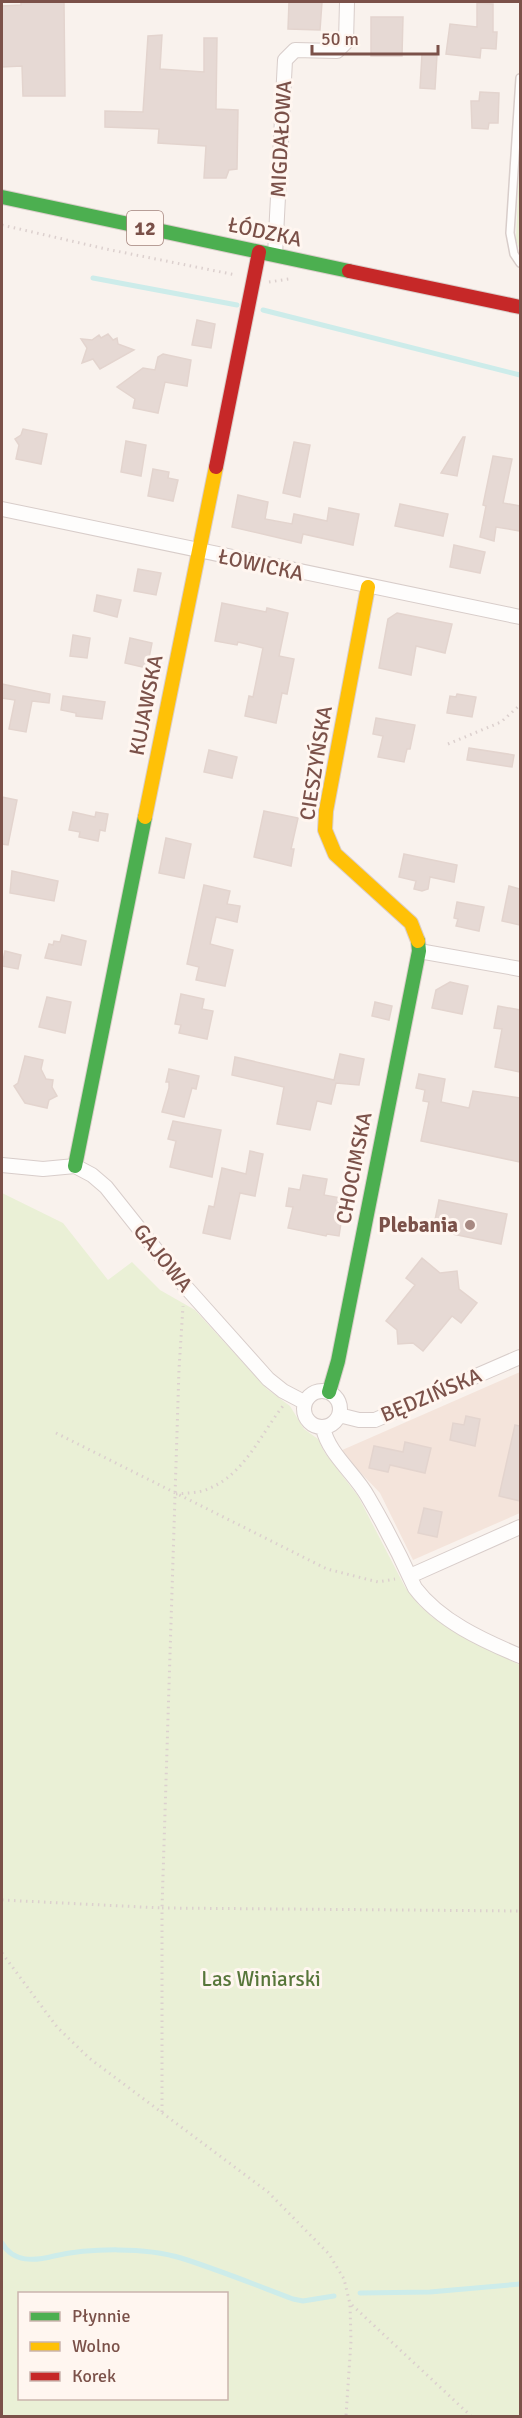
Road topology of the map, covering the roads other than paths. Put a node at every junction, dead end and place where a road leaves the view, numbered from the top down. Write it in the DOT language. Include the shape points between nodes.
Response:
graph roads {
  1 [pos="347,2"];
  2 [pos="520,78"];
  3 [pos="2,197"];
  4 [pos="259,252"];
  5 [pos="274,255"];
  6 [pos="520,263"];
  7 [pos="520,308"];
  8 [pos="2,509"];
  9 [pos="198,552"];
  10 [pos="368,587"];
  11 [pos="520,617"];
  12 [pos="418,951"];
  13 [pos="520,969"];
  14 [pos="2,1165"];
  15 [pos="75,1166"];
  16 [pos="520,1357"];
  17 [pos="329,1392"];
  18 [pos="298,1399"];
  19 [pos="339,1415"];
  20 [pos="323,1428"];
  21 [pos="520,1527"];
  22 [pos="410,1576"];
  23 [pos="520,1656"];
  1 -- 5 [label="street, MIGDAŁOWA" via="346,42 337,51 295,50 285,60"];
  2 -- 6 [label="lane" via="510,232"];
  3 -- 4 [label="street, ŁÓDZKA / 12"];
  4 -- 5 [label="street, ŁÓDZKA / 12"];
  4 -- 9 [label="street, KUJAWSKA"];
  5 -- 7 [label="street, ŁÓDZKA / 12"];
  8 -- 9 [label="street, ŁOWICKA"];
  9 -- 10 [label="street, ŁOWICKA"];
  9 -- 15 [label="street, KUJAWSKA"];
  10 -- 11 [label="street, ŁOWICKA"];
  10 -- 12 [label="street, CIESZYŃSKA" via="325,830 335,854 411,923"];
  12 -- 13 [label="street"];
  12 -- 17 [label="street, CHOCIMSKA"];
  14 -- 15 [label="street" via="43,1169"];
  15 -- 18 [label="street, GAJOWA" via="106,1187 184,1285 268,1379"];
  16 -- 19 [label="street, BĘDZIŃSKA" via="375,1420"];
  17 -- 18 [label="street"];
  17 -- 19 [label="street" via="337,1399"];
  18 -- 20 [label="street" via="311,1424"];
  19 -- 20 [label="street"];
  20 -- 22 [label="street" via="330,1447 369,1497"];
  21 -- 22 [label="street"];
  22 -- 23 [label="street" via="423,1598 444,1617"];
}
